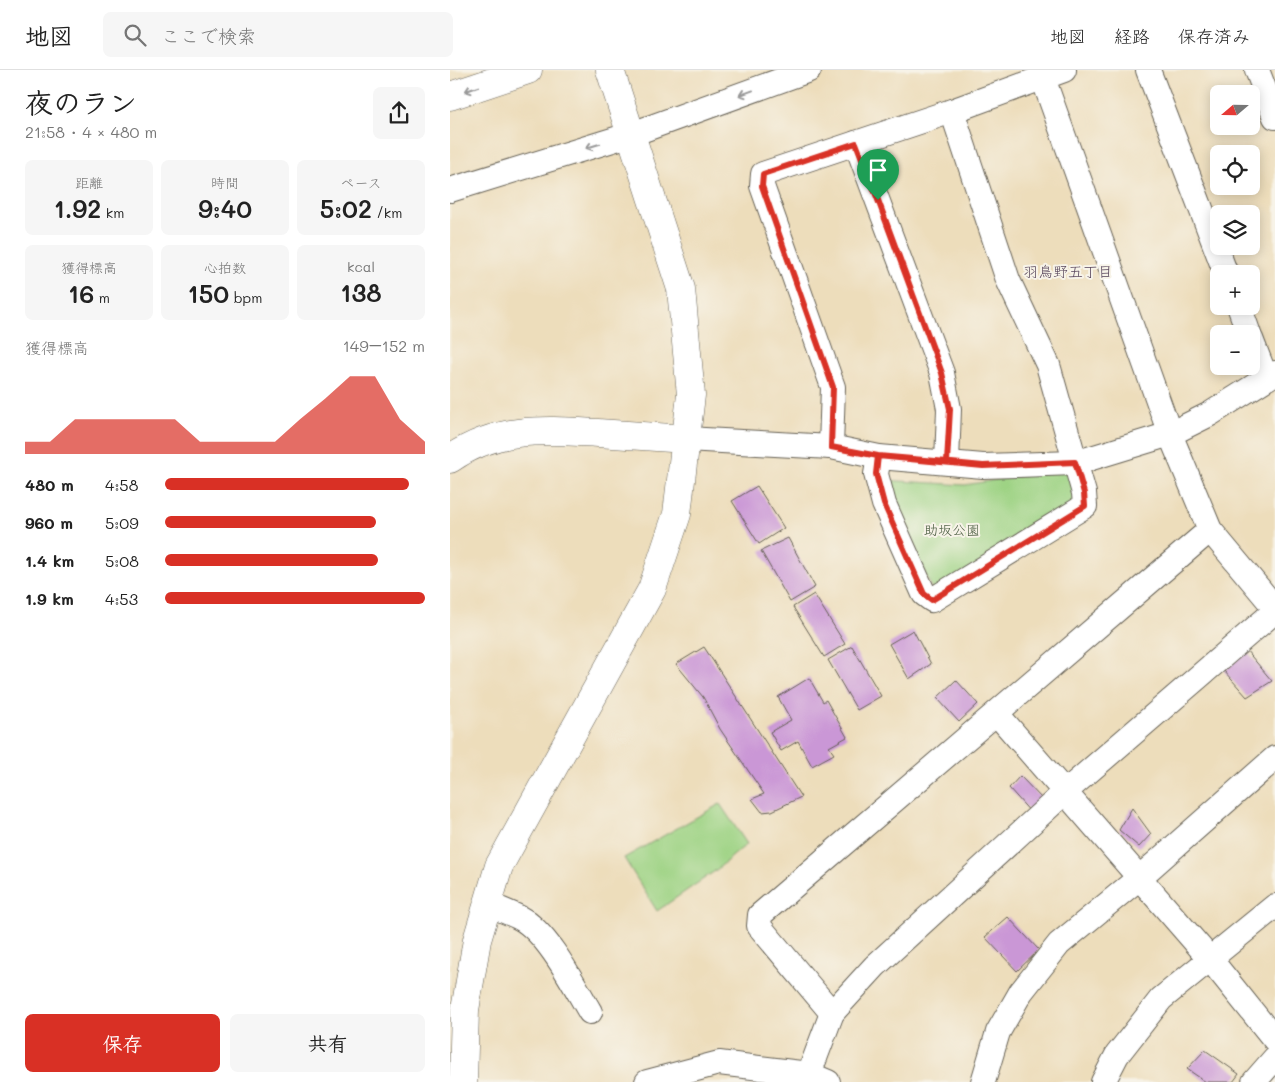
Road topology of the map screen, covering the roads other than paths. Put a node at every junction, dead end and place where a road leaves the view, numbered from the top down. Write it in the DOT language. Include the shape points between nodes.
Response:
graph roads {
  1 [pos="528,70"];
  2 [pos="610,70"];
  3 [pos="809,70"];
  4 [pos="1148,70"];
  5 [pos="1257,70"];
  6 [pos="1053,74"];
  7 [pos="450,96"];
  8 [pos="952,111"];
  9 [pos="1275,117"];
  10 [pos="632,134"];
  11 [pos="856,143"];
  12 [pos="450,190"];
  13 [pos="1223,265"];
  14 [pos="1260,355"];
  15 [pos="1271,375"];
  16 [pos="1170,434"];
  17 [pos="686,439"];
  18 [pos="831,447"];
  19 [pos="878,456"];
  20 [pos="450,459"];
  21 [pos="947,462"];
  22 [pos="1075,462"];
  23 [pos="1210,530"];
  24 [pos="1275,609"];
  25 [pos="997,714"];
  26 [pos="1275,758"];
  27 [pos="1065,792"];
  28 [pos="1139,878"];
  29 [pos="488,904"];
  30 [pos="1275,906"];
  31 [pos="1210,958"];
  32 [pos="590,1012"];
  33 [pos="832,1013"];
  34 [pos="1275,1040"];
  35 [pos="1275,1058"];
  36 [pos="720,1072"];
  37 [pos="818,1078"];
  38 [pos="463,1082"];
  39 [pos="647,1082"];
  40 [pos="983,1082"];
  41 [pos="1103,1082"];
  42 [pos="1254,1082"];
  1 -- 7 [label="main road, one-way"];
  2 -- 10 [label="main road"];
  3 -- 10 [label="street, one-way"];
  4 -- 13 [label="street"];
  5 -- 9 [label="street"];
  6 -- 8 [label="street"];
  6 -- 16 [label="street"];
  8 -- 11 [label="street"];
  8 -- 22 [label="street" via="1008,280 1048,365"];
  10 -- 12 [label="street, one-way"];
  10 -- 17 [label="main road" via="681,289 691,395"];
  11 -- 18 [label="street" via="763,174 762,186 833,387"];
  11 -- 21 [label="street" via="942,373 950,409"];
  14 -- 15 [label="street"];
  15 -- 16 [label="street" via="1210,414"];
  16 -- 22 [label="street"];
  16 -- 23 [label="street"];
  17 -- 18 [label="street"];
  17 -- 20 [label="main road" via="523,431 491,438"];
  17 -- 29 [label="main road" via="677,514 652,589 499,866"];
  18 -- 19 [label="street"];
  19 -- 21 [label="street"];
  19 -- 22 [label="street" via="876,474 884,504 924,594 932,600 1085,506"];
  21 -- 22 [label="street" via="983,466"];
  23 -- 24 [label="street"];
  23 -- 25 [label="street"];
  24 -- 27 [label="street"];
  25 -- 27 [label="street"];
  25 -- 33 [label="street" via="760,915 759,926"];
  26 -- 28 [label="street"];
  27 -- 28 [label="street"];
  27 -- 33 [label="street" via="875,966"];
  28 -- 31 [label="street"];
  28 -- 40 [label="street" via="1059,944 1020,992 998,1032"];
  29 -- 32 [label="street" via="522,919 543,938"];
  29 -- 38 [label="main road" via="465,1010"];
  30 -- 31 [label="street"];
  31 -- 34 [label="street"];
  31 -- 41 [label="street" via="1161,999 1117,1055"];
  33 -- 37 [label="street"];
  35 -- 42 [label="street"];
  36 -- 37 [label="street"];
  36 -- 39 [label="street"];
}
